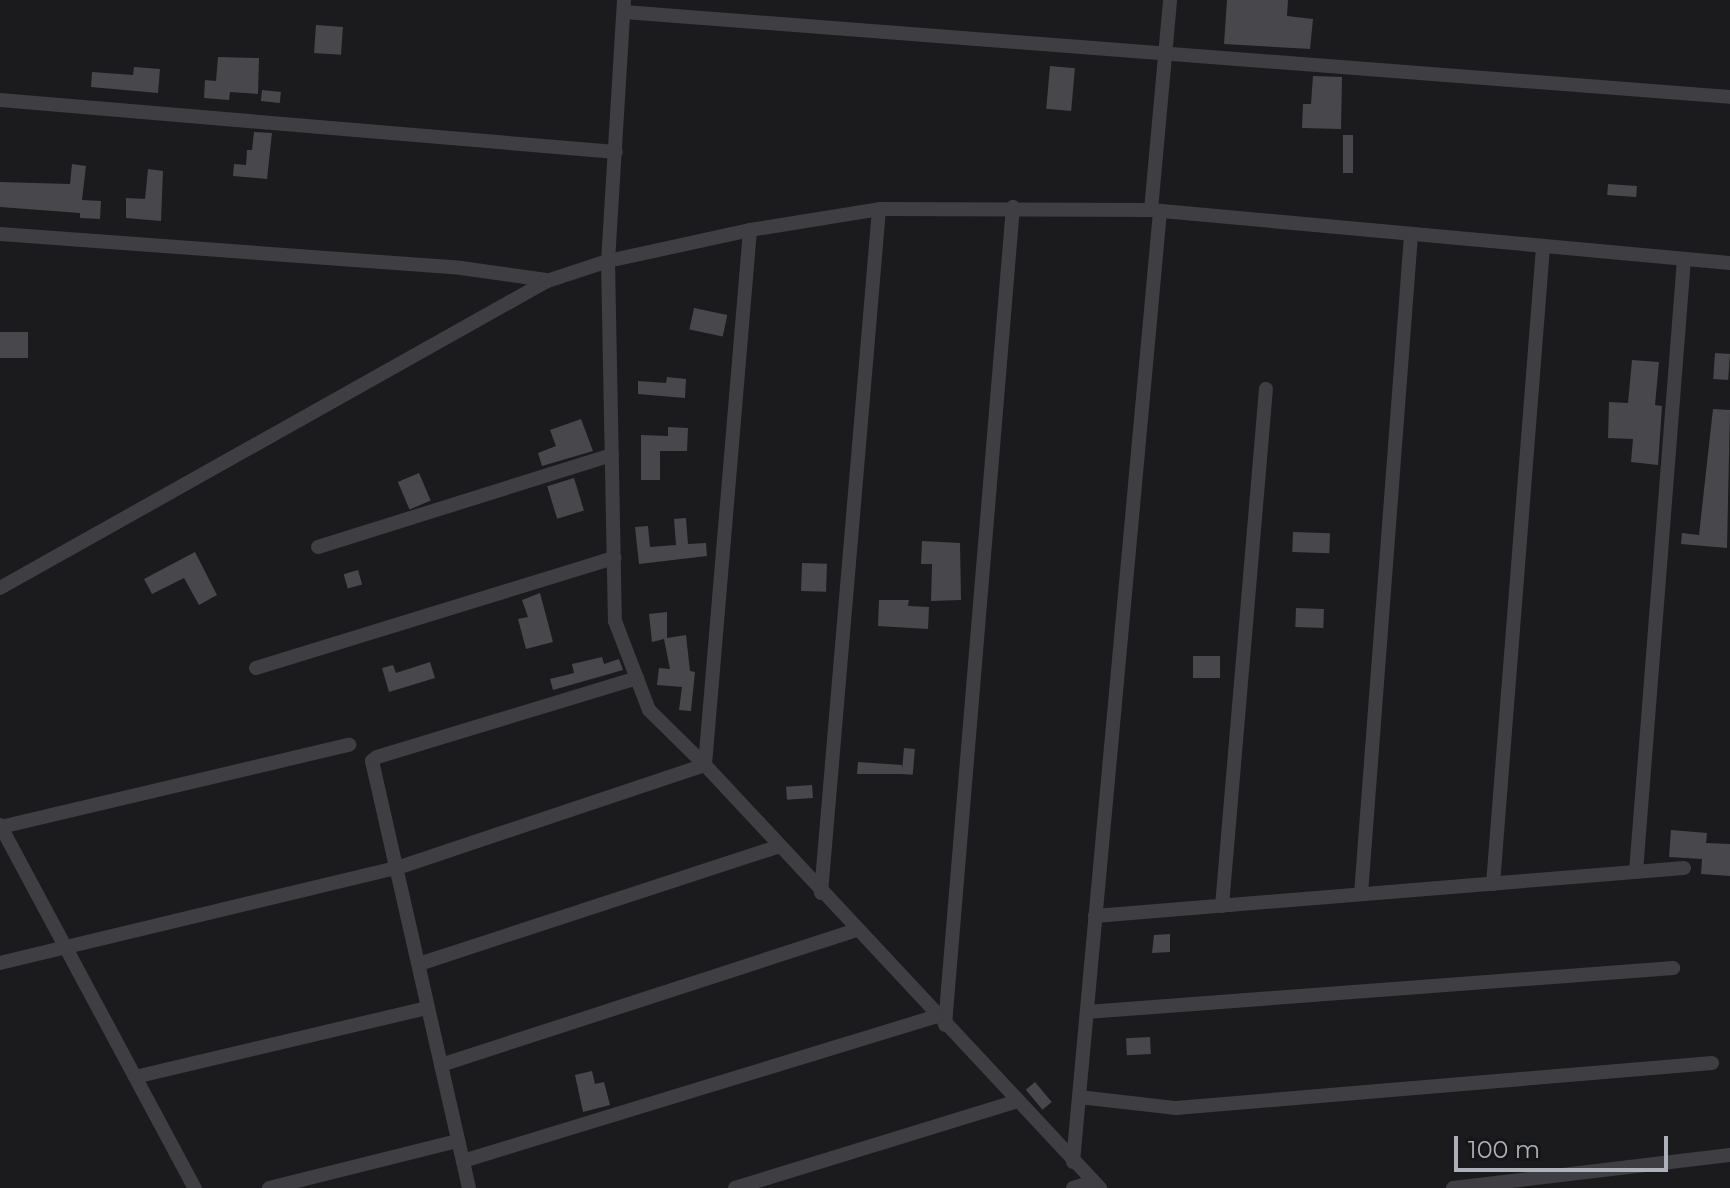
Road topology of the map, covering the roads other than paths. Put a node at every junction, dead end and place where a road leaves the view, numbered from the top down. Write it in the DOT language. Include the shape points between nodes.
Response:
graph roads {
  1 [pos="1170,0"];
  2 [pos="624,6"];
  3 [pos="1165,54"];
  4 [pos="1730,97"];
  5 [pos="0,100"];
  6 [pos="616,152"];
  7 [pos="1013,207"];
  8 [pos="879,209"];
  9 [pos="1156,211"];
  10 [pos="750,230"];
  11 [pos="0,234"];
  12 [pos="1411,235"];
  13 [pos="1543,247"];
  14 [pos="1684,259"];
  15 [pos="608,261"];
  16 [pos="1730,263"];
  17 [pos="547,281"];
  18 [pos="1266,389"];
  19 [pos="612,455"];
  20 [pos="318,547"];
  21 [pos="614,558"];
  22 [pos="0,588"];
  23 [pos="256,668"];
  24 [pos="637,678"];
  25 [pos="349,745"];
  26 [pos="705,765"];
  27 [pos="0,826"];
  28 [pos="779,846"];
  29 [pos="397,868"];
  30 [pos="1684,868"];
  31 [pos="1636,872"];
  32 [pos="1493,884"];
  33 [pos="821,893"];
  34 [pos="1361,894"];
  35 [pos="1222,906"];
  36 [pos="1095,916"];
  37 [pos="856,930"];
  38 [pos="67,950"];
  39 [pos="0,963"];
  40 [pos="419,964"];
  41 [pos="1673,968"];
  42 [pos="428,1008"];
  43 [pos="1087,1012"];
  44 [pos="941,1021"];
  45 [pos="1712,1063"];
  46 [pos="441,1065"];
  47 [pos="135,1077"];
  48 [pos="1079,1097"];
  49 [pos="1017,1101"];
  50 [pos="458,1141"];
  51 [pos="1730,1155"];
  52 [pos="463,1161"];
  53 [pos="1073,1162"];
  54 [pos="1096,1185"];
  55 [pos="195,1188"];
  56 [pos="269,1188"];
  57 [pos="469,1188"];
  58 [pos="735,1188"];
  59 [pos="1073,1188"];
  60 [pos="1453,1188"];
  1 -- 3 [label="street"];
  2 -- 3 [label="street"];
  2 -- 6 [label="street"];
  3 -- 4 [label="street"];
  3 -- 9 [label="street"];
  5 -- 6 [label="street"];
  6 -- 15 [label="street"];
  7 -- 8 [label="street"];
  7 -- 9 [label="street"];
  7 -- 44 [label="street"];
  8 -- 10 [label="street"];
  8 -- 33 [label="street"];
  9 -- 12 [label="street"];
  9 -- 36 [label="street"];
  10 -- 15 [label="street"];
  10 -- 26 [label="street"];
  11 -- 17 [label="street" via="461,268"];
  12 -- 13 [label="street"];
  12 -- 34 [label="street"];
  13 -- 14 [label="street"];
  13 -- 32 [label="street"];
  14 -- 16 [label="street"];
  14 -- 31 [label="street"];
  15 -- 17 [label="street"];
  15 -- 19 [label="street"];
  17 -- 22 [label="street"];
  18 -- 35 [label="street"];
  19 -- 20 [label="street"];
  19 -- 21 [label="street"];
  21 -- 23 [label="street"];
  21 -- 24 [label="street" via="615,621"];
  24 -- 26 [label="street" via="649,710"];
  24 -- 29 [label="street" via="377,757 373,769"];
  25 -- 27 [label="street"];
  26 -- 28 [label="street"];
  26 -- 29 [label="street"];
  27 -- 38 [label="street"];
  28 -- 33 [label="street"];
  28 -- 40 [label="street"];
  29 -- 38 [label="street"];
  29 -- 40 [label="street"];
  30 -- 31 [label="street"];
  31 -- 32 [label="street"];
  32 -- 34 [label="street"];
  33 -- 37 [label="street"];
  34 -- 35 [label="street"];
  35 -- 36 [label="street"];
  36 -- 43 [label="street"];
  37 -- 44 [label="street"];
  37 -- 46 [label="street"];
  38 -- 39 [label="street"];
  38 -- 47 [label="street"];
  40 -- 42 [label="street"];
  41 -- 43 [label="street"];
  42 -- 46 [label="street"];
  42 -- 47 [label="street"];
  43 -- 48 [label="street"];
  44 -- 49 [label="street"];
  44 -- 52 [label="street"];
  45 -- 48 [label="street" via="1176,1108"];
  46 -- 50 [label="street"];
  47 -- 55 [label="street"];
  48 -- 53 [label="street"];
  49 -- 53 [label="street"];
  49 -- 58 [label="street"];
  50 -- 52 [label="street"];
  50 -- 56 [label="street"];
  51 -- 60 [label="street"];
  52 -- 57 [label="street"];
  53 -- 54 [label="street"];
  54 -- 59 [label="street"];
}
